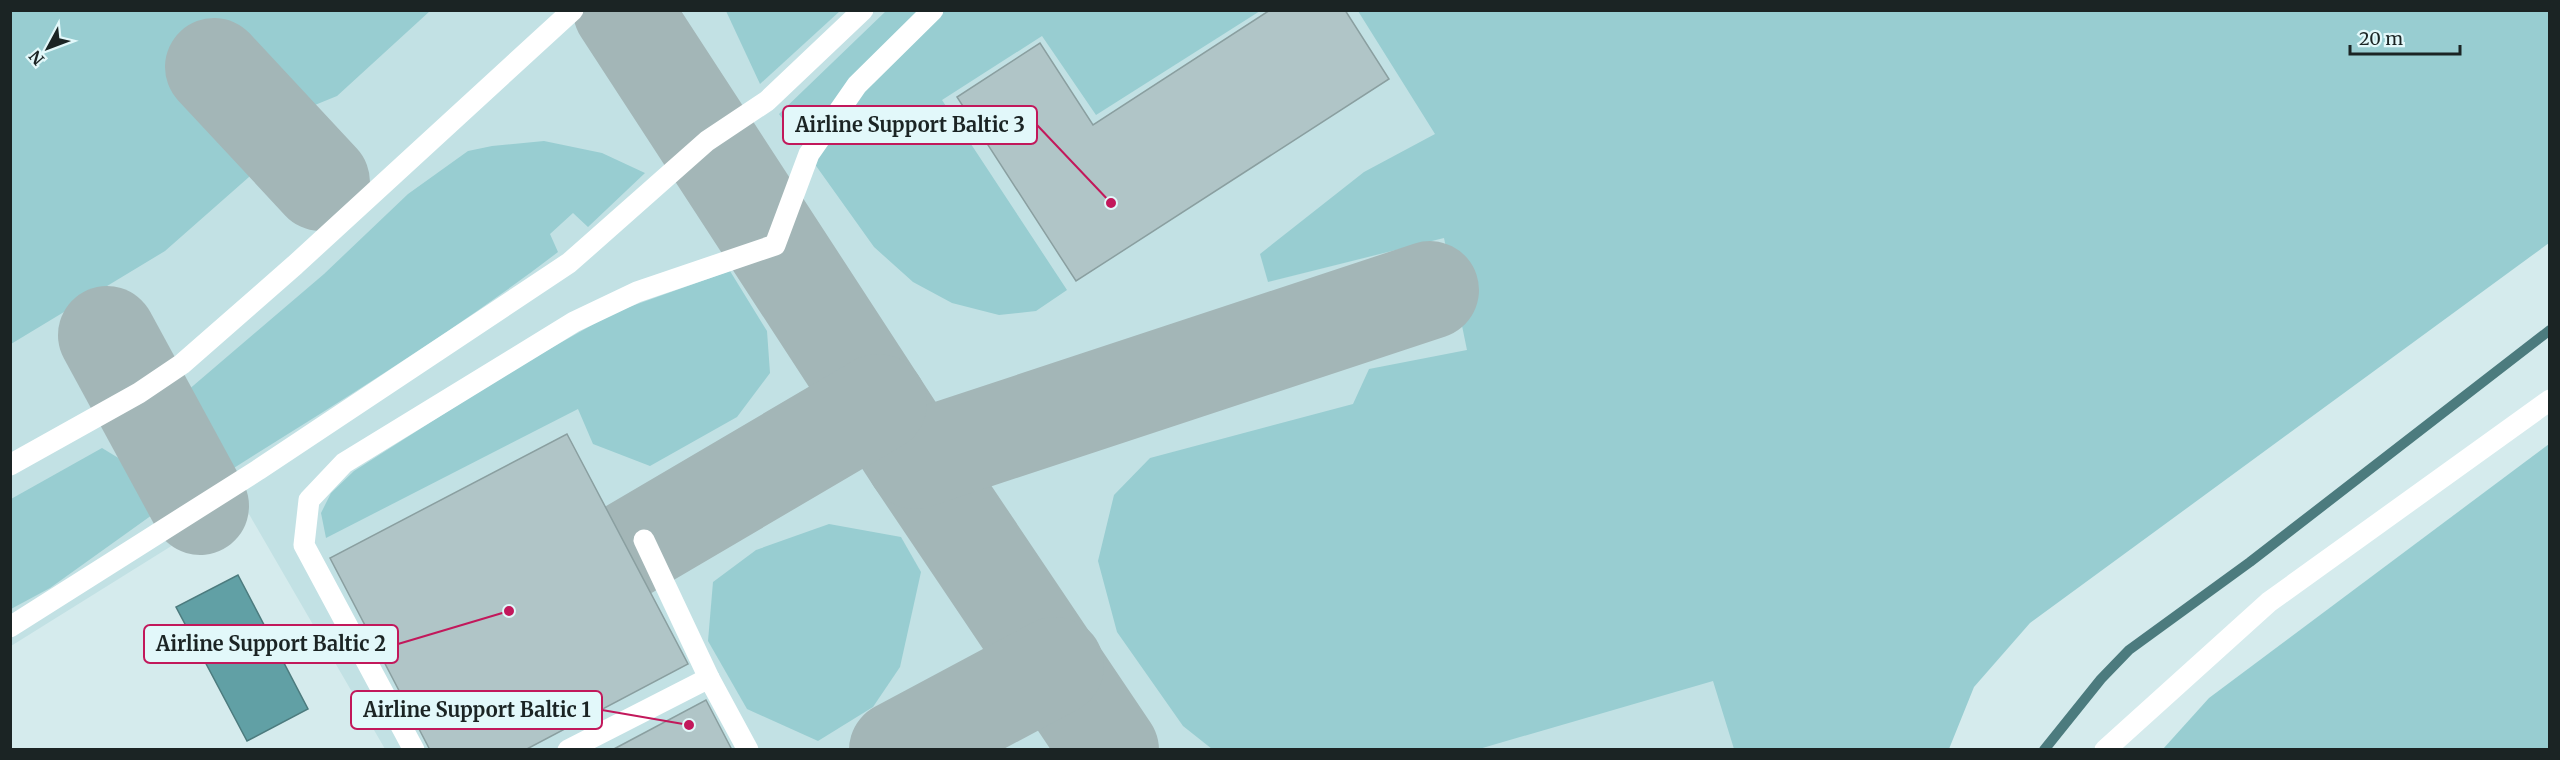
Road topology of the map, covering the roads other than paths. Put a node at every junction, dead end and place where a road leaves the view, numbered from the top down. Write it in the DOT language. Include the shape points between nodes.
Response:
graph roads {
  1 [pos="573,10"];
  2 [pos="863,10"];
  3 [pos="933,10"];
  4 [pos="2550,400"];
  5 [pos="10,465"];
  6 [pos="644,540"];
  7 [pos="10,627"];
  8 [pos="709,678"];
  9 [pos="414,750"];
  10 [pos="568,750"];
  11 [pos="748,750"];
  12 [pos="2105,750"];
  1 -- 5 [label="lane" via="182,364 139,393"];
  2 -- 7 [label="lane" via="767,101 707,141 569,263 258,470"];
  3 -- 9 [label="lane" via="857,85 809,154 775,245 637,292 574,322 344,464 309,500 304,545"];
  4 -- 12 [label="lane" via="2269,602"];
  6 -- 8 [label="lane"];
  8 -- 10 [label="lane"];
  8 -- 11 [label="lane"];
}
